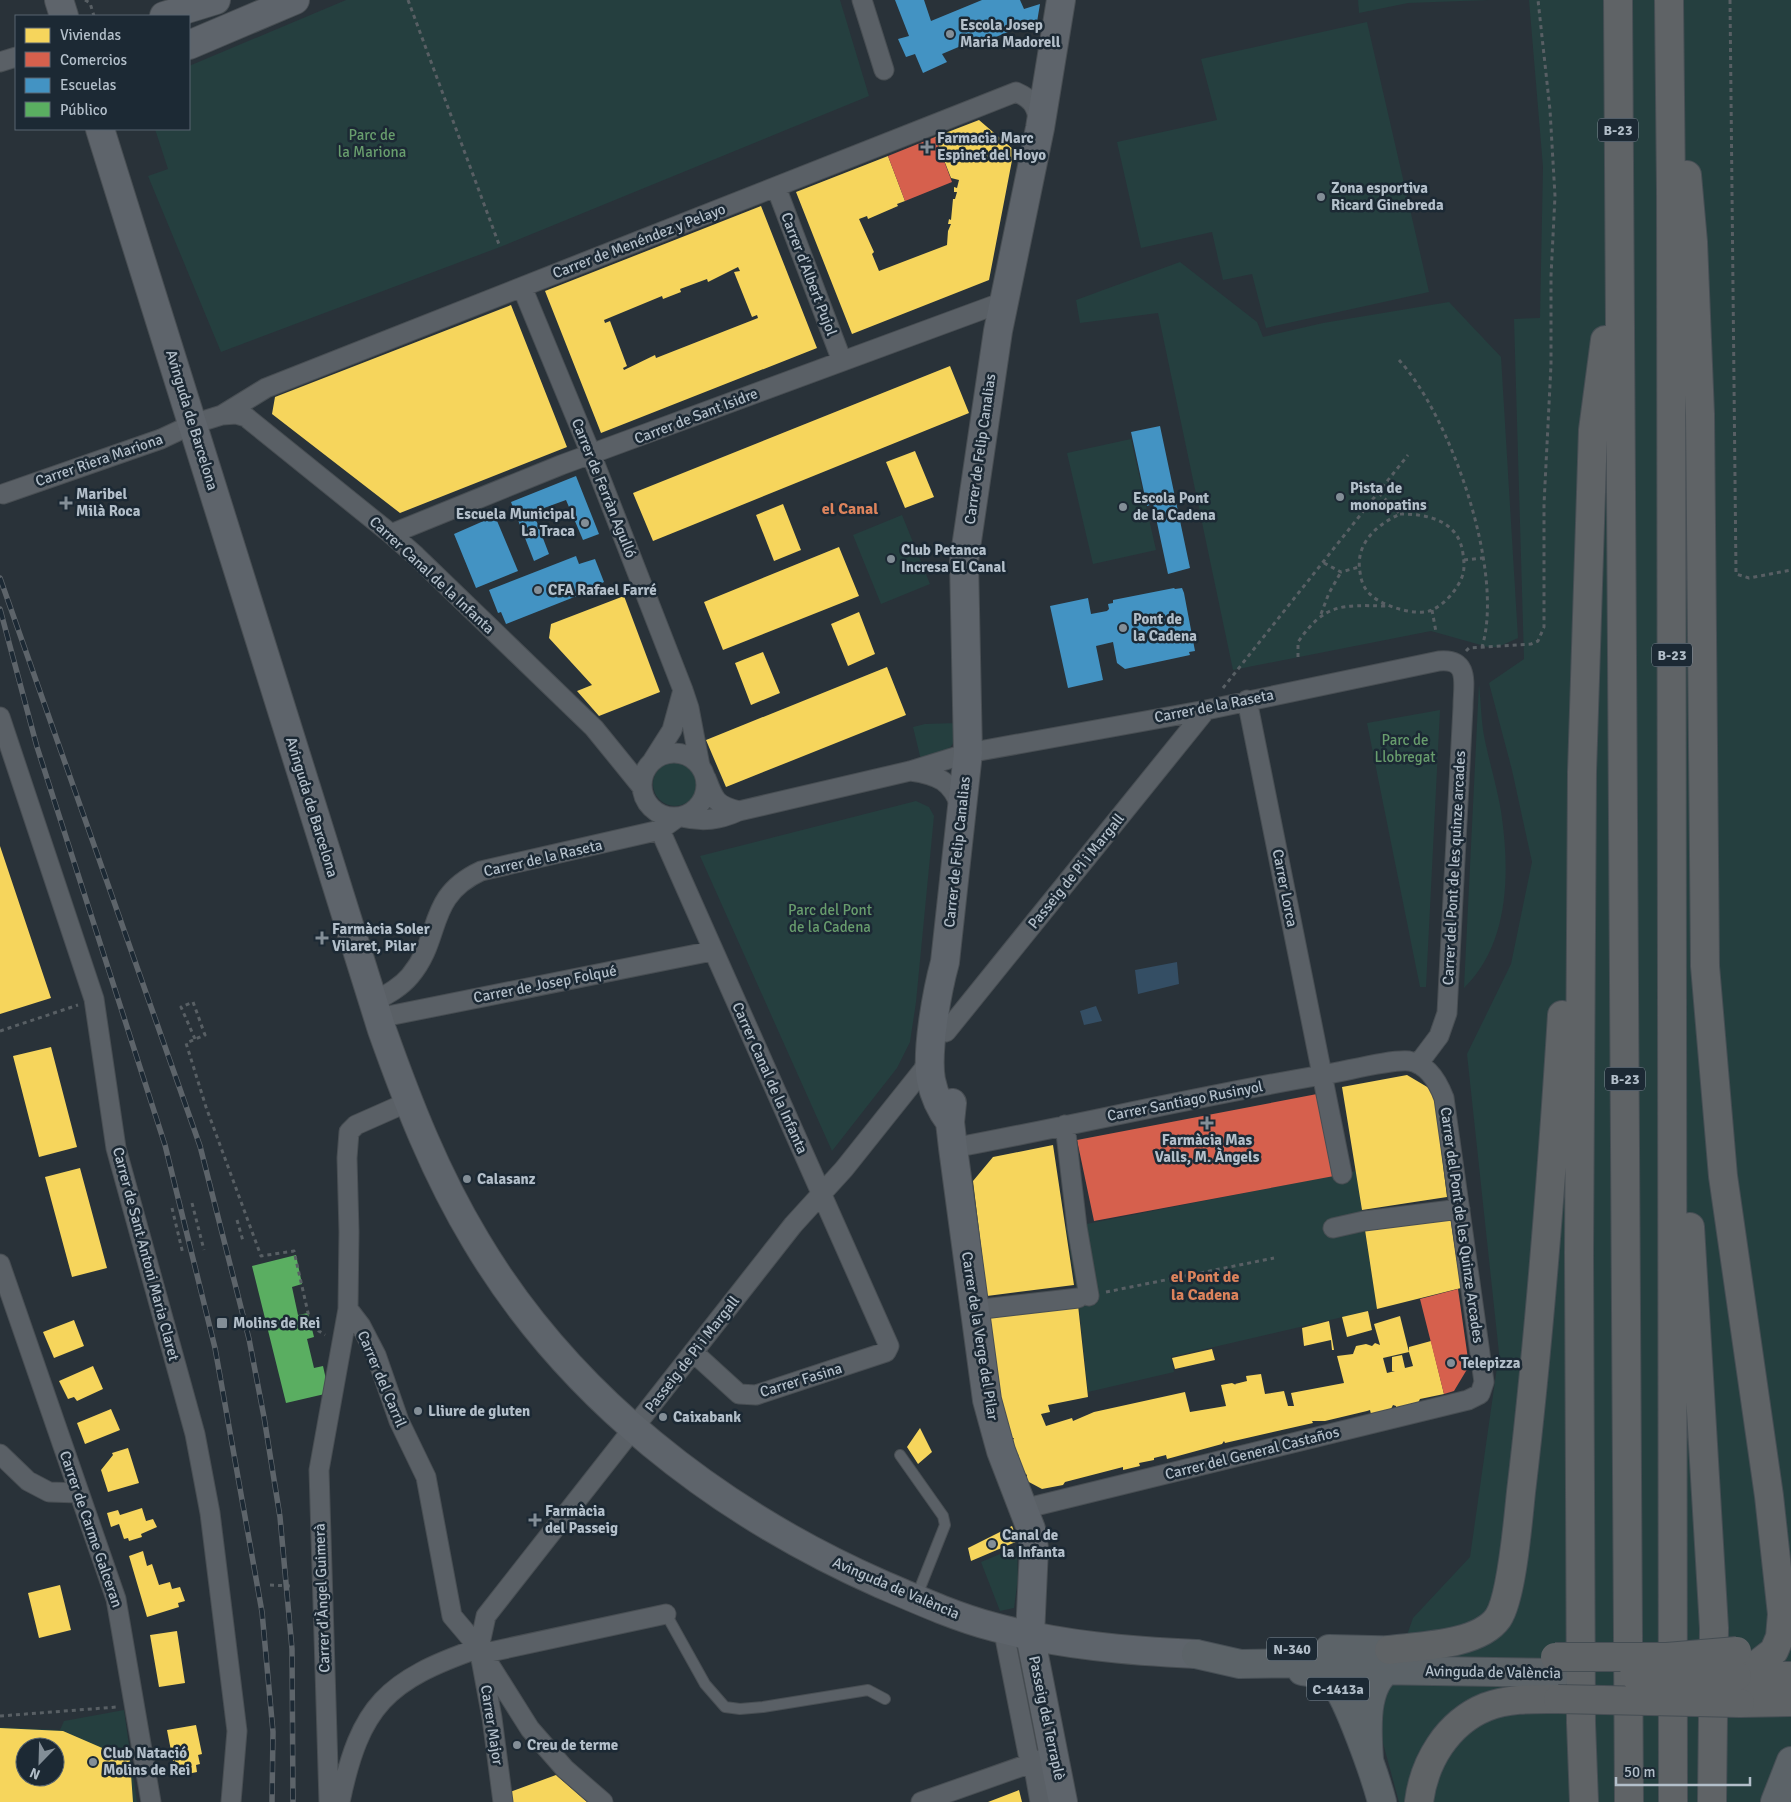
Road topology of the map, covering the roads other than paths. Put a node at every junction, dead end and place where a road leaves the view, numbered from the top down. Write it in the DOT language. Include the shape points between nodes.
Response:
graph roads {
  1 [pos="59,0"];
  2 [pos="216,0"];
  3 [pos="295,0"];
  4 [pos="862,0"];
  5 [pos="1061,0"];
  6 [pos="1618,0"];
  7 [pos="1669,0"];
  8 [pos="175,10"];
  9 [pos="64,15"];
  10 [pos="190,46"];
  11 [pos="15,57"];
  12 [pos="1669,60"];
  13 [pos="0,62"];
  14 [pos="884,70"];
  15 [pos="1040,128"];
  16 [pos="100,130"];
  17 [pos="776,187"];
  18 [pos="1618,260"];
  19 [pos="522,287"];
  20 [pos="1003,302"];
  21 [pos="842,361"];
  22 [pos="222,414"];
  23 [pos="194,424"];
  24 [pos="591,454"];
  25 [pos="1,492"];
  26 [pos="391,534"];
  27 [pos="1458,664"];
  28 [pos="683,690"];
  29 [pos="1247,700"];
  30 [pos="1206,710"];
  31 [pos="0,717"];
  32 [pos="968,753"];
  33 [pos="654,760"];
  34 [pos="703,771"];
  35 [pos="910,771"];
  36 [pos="1582,772"];
  37 [pos="642,787"];
  38 [pos="962,809"];
  39 [pos="739,811"];
  40 [pos="680,817"];
  41 [pos="660,830"];
  42 [pos="712,951"];
  43 [pos="945,962"];
  44 [pos="375,1010"];
  45 [pos="946,1032"];
  46 [pos="928,1064"];
  47 [pos="1418,1064"];
  48 [pos="1323,1075"];
  49 [pos="408,1102"];
  50 [pos="1673,1119"];
  51 [pos="951,1123"];
  52 [pos="1065,1125"];
  53 [pos="1342,1174"];
  54 [pos="822,1194"];
  55 [pos="1460,1209"];
  56 [pos="1333,1228"];
  57 [pos="0,1264"];
  58 [pos="348,1309"];
  59 [pos="974,1310"];
  60 [pos="888,1346"];
  61 [pos="692,1352"];
  62 [pos="1480,1394"];
  63 [pos="633,1428"];
  64 [pos="0,1454"];
  65 [pos="900,1455"];
  66 [pos="78,1493"];
  67 [pos="1769,1496"];
  68 [pos="1023,1509"];
  69 [pos="1791,1564"];
  70 [pos="915,1599"];
  71 [pos="666,1614"];
  72 [pos="1018,1636"];
  73 [pos="480,1648"];
  74 [pos="1782,1651"];
  75 [pos="1196,1654"];
  76 [pos="1388,1660"];
  77 [pos="1269,1665"];
  78 [pos="1737,1665"];
  79 [pos="1557,1676"];
  80 [pos="1791,1676"];
  81 [pos="885,1699"];
  82 [pos="1791,1702"];
  83 [pos="1039,1759"];
  84 [pos="1369,1759"];
  85 [pos="1791,1761"];
  86 [pos="1582,1769"];
  87 [pos="152,1802"];
  88 [pos="231,1802"];
  89 [pos="329,1802"];
  90 [pos="340,1802"];
  91 [pos="503,1802"];
  92 [pos="603,1802"];
  93 [pos="921,1802"];
  94 [pos="1040,1802"];
  95 [pos="1063,1802"];
  96 [pos="1382,1802"];
  97 [pos="1419,1802"];
  98 [pos="1577,1802"];
  99 [pos="1584,1802"];
  100 [pos="1629,1802"];
  101 [pos="1673,1802"];
  102 [pos="1712,1802"];
  103 [pos="1774,1802"];
  1 -- 9 [label="street"];
  2 -- 8 [label="street"];
  3 -- 10 [label="street"];
  4 -- 14 [label="street"];
  5 -- 15 [label="street, Carrer de Felip Canalias"];
  6 -- 18 [label="highway, B-23"];
  7 -- 12 [label="highway, B-23"];
  11 -- 13 [label="street"];
  12 -- 50 [label="highway, B-23"];
  12 -- 67 [label="highway" via="1685,150 1693,242 1700,414 1705,966 1723,1176"];
  15 -- 17 [label="street, Carrer de Menéndez y Pelayo" via="1036,106 1030,98 1016,92"];
  15 -- 20 [label="street, Carrer de Felip Canalias"];
  16 -- 23 [label="street, Avinguda de Barcelona / N-340"];
  17 -- 19 [label="street, Carrer de Menéndez y Pelayo"];
  17 -- 21 [label="street, Carrer d'Albert Pujol"];
  18 -- 36 [label="highway" via="1593,430"];
  18 -- 100 [label="highway, B-23"];
  19 -- 22 [label="street, Carrer de Menéndez y Pelayo" via="266,388"];
  19 -- 24 [label="street, Carrer de Ferràn Agulló"];
  20 -- 21 [label="street, Carrer de Sant Isidre"];
  20 -- 32 [label="street, Carrer de Felip Canalias" via="964,561"];
  21 -- 24 [label="street, Carrer de Sant Isidre"];
  22 -- 23 [label="street, Carrer Canal de la Infanta"];
  22 -- 26 [label="street, Carrer Canal de la Infanta" via="240,414 255,422"];
  23 -- 25 [label="street, Carrer Riera Mariona" via="161,439"];
  23 -- 44 [label="street, Avinguda de Barcelona / N-340"];
  24 -- 26 [label="street, Carrer de Sant Isidre"];
  24 -- 28 [label="street, Carrer de Ferràn Agulló"];
  26 -- 37 [label="street, Carrer Canal de la Infanta" via="594,728"];
  27 -- 29 [label="street, Carrer de la Raseta" via="1439,661"];
  27 -- 47 [label="street, Carrer del Pont de les quinze arcades" via="1463,674 1463,707 1447,1013 1440,1036"];
  28 -- 33 [label="street" via="672,730"];
  28 -- 34 [label="street, Carrer de Ferràn Agulló"];
  29 -- 30 [label="street, Carrer de la Raseta"];
  29 -- 48 [label="street, Carrer Lorca"];
  30 -- 32 [label="street, Carrer de la Raseta"];
  30 -- 45 [label="street, Passeig de Pi i Margall"];
  31 -- 88 [label="street, Carrer de Sant Antoni Maria Claret" via="94,999 116,1148 195,1434 210,1513 237,1731"];
  32 -- 35 [label="street" via="954,769"];
  32 -- 38 [label="street, Carrer de Felip Canalias"];
  33 -- 34 [label="street" via="673,753 688,756"];
  33 -- 37 [label="street" via="647,768"];
  34 -- 39 [label="street" via="714,800"];
  34 -- 40 [label="street" via="705,789 701,803"];
  35 -- 38 [label="street" via="926,773 947,783 954,790"];
  35 -- 39 [label="street"];
  36 -- 76 [label="highway" via="1568,893 1554,1157 1540,1326 1507,1595 1498,1619 1484,1632"];
  36 -- 86 [label="highway" via="1579,1013"];
  37 -- 40 [label="street" via="644,797 656,812"];
  38 -- 43 [label="street, Carrer de Felip Canalias"];
  39 -- 40 [label="street" via="714,820"];
  40 -- 41 [label="street"];
  41 -- 42 [label="street, Carrer Canal de la Infanta"];
  41 -- 44 [label="street, Carrer de la Raseta" via="481,871 464,879 442,905 412,975"];
  42 -- 44 [label="street, Carrer de Josep Folqué"];
  42 -- 54 [label="street, Carrer Canal de la Infanta"];
  43 -- 45 [label="street, Carrer de Felip Canalias" via="948,992"];
  43 -- 46 [label="street, Carrer de Felip Canalias" via="938,988"];
  44 -- 49 [label="street, Avinguda de Barcelona / N-340"];
  45 -- 51 [label="street, Carrer de la Verge del Pilar"];
  46 -- 51 [label="street, Carrer de la Verge del Pilar" via="939,1071"];
  46 -- 54 [label="street, Passeig de Pi i Margall"];
  47 -- 48 [label="street, Carrer Santiago Rusinyol" via="1400,1061"];
  47 -- 55 [label="street, Carrer del Pont de les Quinze Arcades" via="1435,1079 1444,1098"];
  48 -- 52 [label="street, Carrer Santiago Rusinyol"];
  48 -- 53 [label="street, Carrer Lorca"];
  49 -- 58 [label="street" via="356,1125 349,1132"];
  49 -- 63 [label="street, Avinguda de Barcelona / N-340" via="437,1171 501,1279 567,1362"];
  50 -- 101 [label="highway, B-23"];
  50 -- 102 [label="highway" via="1688,1186 1712,1586"];
  51 -- 52 [label="street, Carrer Santiago Rusinyol"];
  51 -- 59 [label="street, Carrer de la Verge del Pilar"];
  52 -- 59 [label="street" via="1083,1297"];
  54 -- 60 [label="street, Carrer Canal de la Infanta"];
  54 -- 61 [label="street, Passeig de Pi i Margall" via="793,1225"];
  55 -- 56 [label="street"];
  55 -- 62 [label="street, Carrer del Pont de les Quinze Arcades" via="1484,1382"];
  57 -- 66 [label="street, Carrer de Carme Galceran"];
  58 -- 73 [label="street, Carrer del Carril" via="376,1355 399,1421 426,1477 452,1616"];
  58 -- 89 [label="street, Carrer d'Àngel Guimerà" via="319,1470"];
  59 -- 68 [label="street, Carrer de la Verge del Pilar" via="994,1429"];
  60 -- 61 [label="street, Carrer Fasina" via="886,1352 756,1395 740,1394"];
  61 -- 63 [label="street, Passeig de Pi i Margall"];
  62 -- 68 [label="street, Carrer del General Castaños" via="1468,1400"];
  63 -- 70 [label="street, Avinguda de València / N-340" via="678,1465 772,1529 841,1566"];
  63 -- 73 [label="street, Passeig de Pi i Margall" via="486,1616"];
  64 -- 66 [label="street" via="28,1481 49,1492"];
  65 -- 70 [label="lane" via="943,1516 945,1525"];
  66 -- 87 [label="street, Carrer de Carme Galceran" via="116,1599"];
  67 -- 69 [label="highway"];
  67 -- 74 [label="highway" via="1782,1614"];
  68 -- 72 [label="street, Carrer de la Verge del Pilar" via="1034,1548"];
  70 -- 72 [label="street, Avinguda de València / N-340"];
  71 -- 73 [label="street" via="490,1652"];
  71 -- 81 [label="lane" via="705,1684 725,1707 763,1707 868,1690"];
  72 -- 75 [label="street, Avinguda de València / N-340" via="1126,1650"];
  72 -- 83 [label="street, Passeig del Terraplè"];
  73 -- 90 [label="street" via="419,1672 391,1690 362,1728 351,1754"];
  73 -- 91 [label="street, Carrer Major"];
  73 -- 92 [label="street, Carrer del Carril" via="530,1729 565,1769"];
  74 -- 78 [label="highway" via="1756,1665"];
  75 -- 76 [label="main road, Avinguda de València / N-340" via="1237,1648"];
  75 -- 77 [label="main road, Avinguda de València / N-340" via="1240,1664"];
  76 -- 77 [label="main road, Avinguda de València / N-340"];
  76 -- 79 [label="main road, Avinguda de València / N-340"];
  76 -- 79 [label="main road, Avinguda de València / N-340" via="1461,1652 1512,1657"];
  76 -- 84 [label="main road, C-1413a" via="1369,1702"];
  77 -- 84 [label="main road, C-1413a" via="1309,1671 1332,1681 1340,1692"];
  78 -- 79 [label="highway, Avinguda de València / N-340, bridge" via="1698,1677"];
  78 -- 79 [label="highway, Avinguda de València / N-340, bridge" via="1667,1657"];
  78 -- 80 [label="highway, Avinguda de València / N-340"];
  79 -- 82 [label="highway, bridge" via="1740,1703"];
  79 -- 97 [label="highway" via="1522,1699 1487,1706 1467,1717 1440,1745 1428,1764"];
  83 -- 93 [label="street"];
  83 -- 94 [label="street, Passeig del Terraplè"];
  83 -- 95 [label="street, Passeig del Terraplè"];
  84 -- 96 [label="main road, C-1413a"];
  85 -- 103 [label="main road"];
  86 -- 98 [label="highway"];
  86 -- 99 [label="highway"];
}
